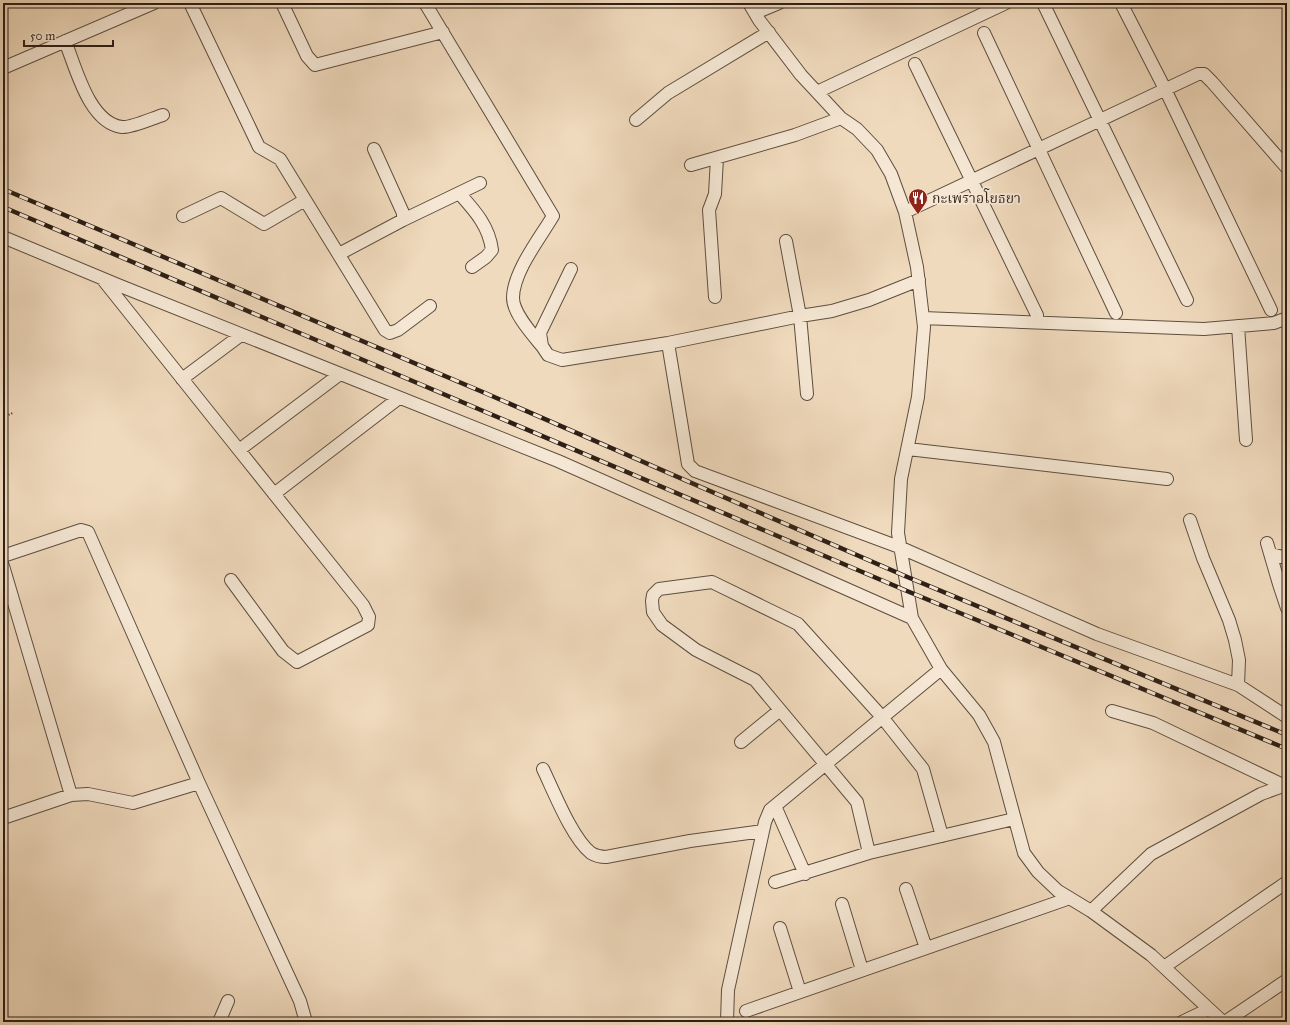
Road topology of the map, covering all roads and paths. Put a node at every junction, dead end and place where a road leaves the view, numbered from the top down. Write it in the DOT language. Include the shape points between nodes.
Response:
graph roads {
  1 [pos="154,3"];
  2 [pos="190,3"];
  3 [pos="282,3"];
  4 [pos="425,3"];
  5 [pos="778,3"];
  6 [pos="1006,3"];
  7 [pos="1043,3"];
  8 [pos="1121,3"];
  9 [pos="752,8"];
  10 [pos="443,32"];
  11 [pos="768,32"];
  12 [pos="984,33"];
  13 [pos="65,41"];
  14 [pos="915,64"];
  15 [pos="3,68"];
  16 [pos="1165,89"];
  17 [pos="817,92"];
  18 [pos="163,115"];
  19 [pos="841,118"];
  20 [pos="636,120"];
  21 [pos="1100,120"];
  22 [pos="1039,148"];
  23 [pos="374,149"];
  24 [pos="717,158"];
  25 [pos="691,165"];
  26 [pos="1287,168"];
  27 [pos="972,180"];
  28 [pos="480,183"];
  29 [pos="459,193"];
  30 [pos="305,200"];
  31 [pos="905,212"];
  32 [pos="183,216"];
  33 [pos="403,220"];
  34 [pos="3,237"];
  35 [pos="786,241"];
  36 [pos="339,254"];
  37 [pos="472,267"];
  38 [pos="571,269"];
  39 [pos="102,279"];
  40 [pos="919,280"];
  41 [pos="715,298"];
  42 [pos="1187,300"];
  43 [pos="430,306"];
  44 [pos="1271,310"];
  45 [pos="1116,313"];
  46 [pos="1037,315"];
  47 [pos="800,316"];
  48 [pos="923,318"];
  49 [pos="1287,318"];
  50 [pos="1238,326"];
  51 [pos="242,335"];
  52 [pos="668,344"];
  53 [pos="542,346"];
  54 [pos="340,374"];
  55 [pos="182,379"];
  56 [pos="807,394"];
  57 [pos="399,398"];
  58 [pos="13,413"];
  59 [pos="3,417"];
  60 [pos="1246,440"];
  61 [pos="908,449"];
  62 [pos="239,450"];
  63 [pos="1167,479"];
  64 [pos="274,494"];
  65 [pos="1190,520"];
  66 [pos="899,547"];
  67 [pos="3,556"];
  68 [pos="1287,558"];
  69 [pos="3,566"];
  70 [pos="231,580"];
  71 [pos="1283,580"];
  72 [pos="1287,608"];
  73 [pos="912,618"];
  74 [pos="941,669"];
  75 [pos="1238,685"];
  76 [pos="780,710"];
  77 [pos="1112,711"];
  78 [pos="882,717"];
  79 [pos="1287,717"];
  80 [pos="741,742"];
  81 [pos="825,764"];
  82 [pos="542,769"];
  83 [pos="199,783"];
  84 [pos="1285,786"];
  85 [pos="71,795"];
  86 [pos="775,806"];
  87 [pos="3,818"];
  88 [pos="1014,819"];
  89 [pos="763,830"];
  90 [pos="942,836"];
  91 [pos="869,853"];
  92 [pos="805,874"];
  93 [pos="775,882"];
  94 [pos="1287,882"];
  95 [pos="906,889"];
  96 [pos="1070,898"];
  97 [pos="842,904"];
  98 [pos="1091,911"];
  99 [pos="780,928"];
  100 [pos="926,948"];
  101 [pos="1164,967"];
  102 [pos="862,970"];
  103 [pos="1287,980"];
  104 [pos="800,992"];
  105 [pos="228,1001"];
  106 [pos="1209,1009"];
  107 [pos="746,1011"];
  108 [pos="219,1022"];
  109 [pos="306,1022"];
  110 [pos="727,1022"];
  111 [pos="1182,1022"];
  112 [pos="1224,1022"];
  1 -- 13 [label="street"];
  2 -- 30 [label="street" via="259,146 280,159"];
  3 -- 10 [label="street" via="307,56 315,65"];
  4 -- 10 [label="street"];
  5 -- 9 [label="street"];
  6 -- 17 [label="street"];
  7 -- 21 [label="street"];
  8 -- 16 [label="street"];
  9 -- 11 [label="street"];
  10 -- 53 [label="street" via="554,216 520,270 513,299 522,320"];
  11 -- 17 [label="street" via="801,76"];
  11 -- 20 [label="street" via="668,93"];
  12 -- 22 [label="street"];
  13 -- 15 [label="street"];
  13 -- 18 [label="street" via="89,102 108,123 123,127"];
  14 -- 27 [label="street"];
  16 -- 21 [label="street"];
  16 -- 26 [label="street" via="1198,74 1204,74"];
  16 -- 44 [label="street"];
  17 -- 19 [label="street"];
  19 -- 24 [label="street" via="796,135"];
  19 -- 31 [label="street" via="857,129 877,150 891,174"];
  21 -- 22 [label="street"];
  21 -- 42 [label="street"];
  22 -- 27 [label="street"];
  22 -- 45 [label="street"];
  23 -- 33 [label="street" via="403,213"];
  24 -- 25 [label="street"];
  24 -- 41 [label="street" via="715,194 709,210"];
  27 -- 31 [label="street"];
  27 -- 46 [label="street"];
  28 -- 29 [label="street"];
  29 -- 33 [label="street"];
  29 -- 37 [label="street" via="481,218 490,238 492,250"];
  30 -- 32 [label="street" via="264,224 222,198"];
  30 -- 36 [label="street"];
  31 -- 40 [label="street"];
  33 -- 36 [label="street"];
  34 -- 39 [label="street"];
  35 -- 47 [label="street"];
  36 -- 43 [label="street" via="385,330 390,333"];
  38 -- 53 [label="street" via="540,333"];
  39 -- 51 [label="street"];
  39 -- 55 [label="street"];
  40 -- 47 [label="street" via="862,302 832,311"];
  40 -- 48 [label="street"];
  47 -- 52 [label="street"];
  47 -- 56 [label="street"];
  48 -- 50 [label="street" via="1204,329"];
  48 -- 61 [label="street" via="918,397"];
  49 -- 50 [label="street" via="1274,323"];
  50 -- 60 [label="street"];
  51 -- 54 [label="street"];
  51 -- 55 [label="street"];
  52 -- 53 [label="street" via="562,360 548,355"];
  52 -- 66 [label="street" via="690,467"];
  54 -- 57 [label="street"];
  54 -- 62 [label="street"];
  55 -- 62 [label="street"];
  57 -- 64 [label="street"];
  57 -- 73 [label="street" via="558,462"];
  58 -- 59 [label="path"];
  61 -- 63 [label="street"];
  61 -- 66 [label="street" via="902,479"];
  62 -- 64 [label="street"];
  64 -- 70 [label="street" via="363,605 369,617 368,625 297,662 283,651"];
  65 -- 75 [label="street" via="1235,640 1239,660"];
  66 -- 73 [label="street"];
  66 -- 75 [label="street" via="1097,634"];
  67 -- 83 [label="street" via="82,530 88,532"];
  68 -- 71 [label="street" via="1269,549"];
  69 -- 85 [label="street"];
  71 -- 72 [label="street"];
  73 -- 74 [label="street"];
  74 -- 78 [label="street"];
  74 -- 88 [label="street" via="979,715 994,742"];
  75 -- 79 [label="street"];
  76 -- 78 [label="street" via="755,680 696,650 662,625 653,612 653,595 659,589 712,582 798,624"];
  76 -- 80 [label="street"];
  76 -- 81 [label="street"];
  77 -- 84 [label="street" via="1153,723"];
  78 -- 81 [label="street"];
  78 -- 90 [label="street" via="924,769"];
  81 -- 86 [label="street"];
  81 -- 91 [label="street" via="857,802"];
  82 -- 89 [label="street" via="575,832 596,856 606,857"];
  83 -- 85 [label="street" via="133,803 88,794"];
  83 -- 109 [label="street" via="300,1001"];
  84 -- 98 [label="street" via="1261,794 1151,854"];
  85 -- 87 [label="street"];
  86 -- 89 [label="street" via="770,810"];
  86 -- 92 [label="street"];
  88 -- 90 [label="street"];
  88 -- 96 [label="street" via="1024,853 1038,872 1058,891"];
  89 -- 110 [label="street" via="728,990"];
  90 -- 91 [label="street"];
  91 -- 92 [label="street"];
  92 -- 93 [label="street"];
  94 -- 101 [label="street"];
  95 -- 100 [label="street"];
  96 -- 98 [label="street"];
  96 -- 100 [label="street"];
  97 -- 102 [label="street"];
  98 -- 101 [label="street"];
  99 -- 104 [label="street"];
  100 -- 102 [label="street"];
  101 -- 106 [label="street"];
  102 -- 104 [label="street"];
  103 -- 112 [label="street"];
  104 -- 107 [label="street"];
  105 -- 108 [label="street"];
  106 -- 111 [label="street"];
  106 -- 112 [label="street"];
}
